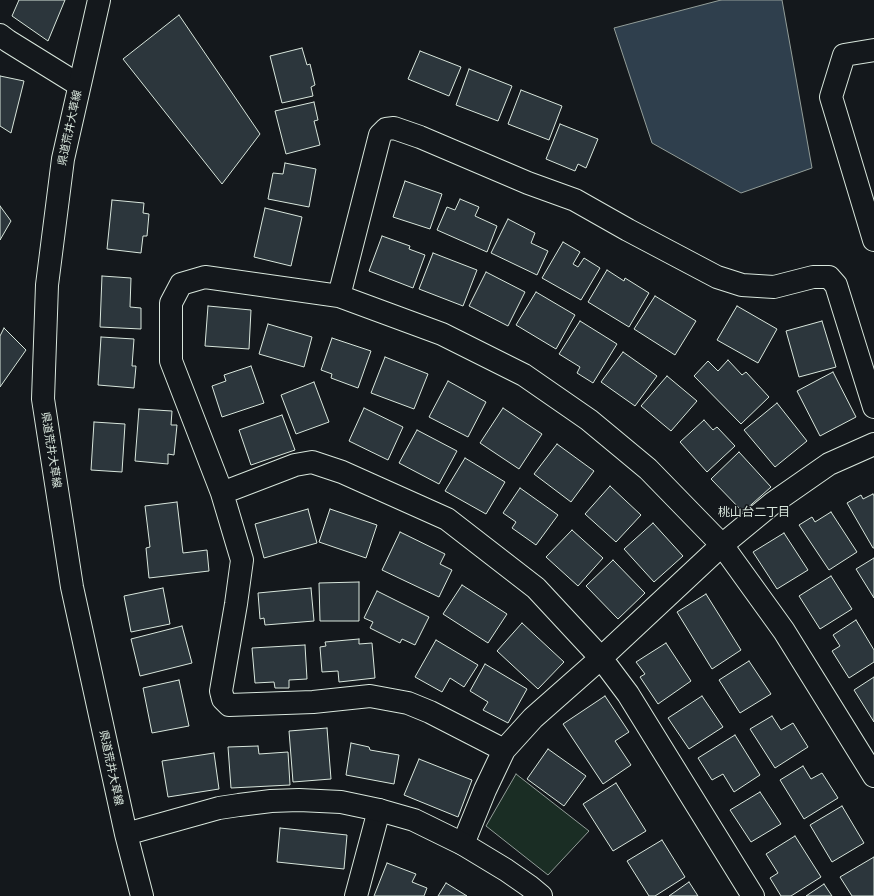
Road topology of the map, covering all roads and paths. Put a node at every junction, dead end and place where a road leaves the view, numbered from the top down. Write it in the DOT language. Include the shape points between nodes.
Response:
graph roads {
  1 [pos="100,0"];
  2 [pos="0,35"];
  3 [pos="874,50"];
  4 [pos="80,85"];
  5 [pos="874,240"];
  6 [pos="339,296"];
  7 [pos="874,406"];
  8 [pos="874,444"];
  9 [pos="222,493"];
  10 [pos="722,545"];
  11 [pos="601,658"];
  12 [pos="504,750"];
  13 [pos="874,776"];
  14 [pos="378,810"];
  15 [pos="126,834"];
  16 [pos="463,844"];
  17 [pos="142,896"];
  18 [pos="356,896"];
  19 [pos="541,896"];
  20 [pos="753,896"];
  1 -- 4 [label="street, 県道荒井大草線"];
  2 -- 4 [label="street"];
  3 -- 5 [label="street" via="844,55 831,97"];
  4 -- 15 [label="street, 県道荒井大草線" via="63,159 47,285 43,400 72,587"];
  6 -- 7 [label="street" via="380,135 386,129 394,128 575,200 717,277 742,285 774,287 814,277 829,277 836,285"];
  6 -- 9 [label="street" via="206,277 181,284 171,303 171,360"];
  6 -- 10 [label="street" via="442,334 524,375 589,420 648,469"];
  8 -- 10 [label="street" via="829,464 773,503"];
  9 -- 11 [label="street" via="295,465 312,462 342,472 447,519 536,588"];
  9 -- 12 [label="street" via="242,560 221,691 223,700 229,705 313,702 370,696 408,703"];
  10 -- 11 [label="street"];
  10 -- 13 [label="street" via="784,631"];
  11 -- 12 [label="street" via="533,718"];
  11 -- 20 [label="street" via="628,694"];
  12 -- 16 [label="street"];
  14 -- 15 [label="street" via="341,802 271,801 219,808"];
  14 -- 16 [label="street" via="414,820"];
  14 -- 18 [label="street"];
  15 -- 17 [label="street, 県道荒井大草線"];
  16 -- 19 [label="street" via="506,870"];
}
